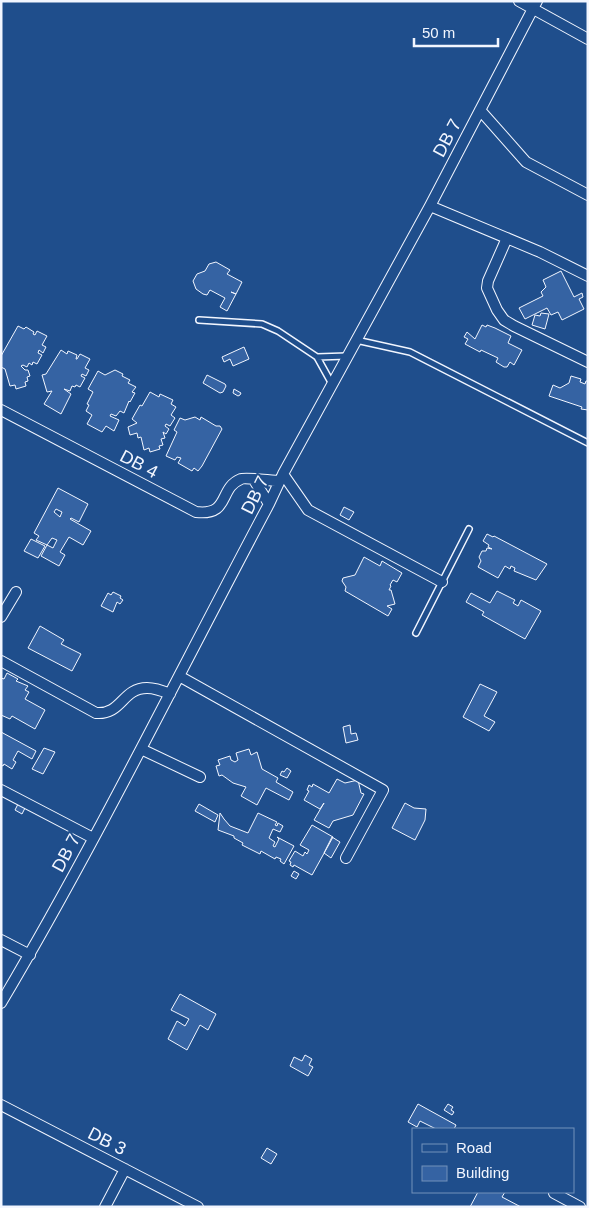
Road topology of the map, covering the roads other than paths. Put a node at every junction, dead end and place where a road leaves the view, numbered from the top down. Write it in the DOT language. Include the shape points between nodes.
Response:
graph roads {
  1 [pos="519,1"];
  2 [pos="535,5"];
  3 [pos="588,39"];
  4 [pos="480,110"];
  5 [pos="588,195"];
  6 [pos="430,206"];
  7 [pos="507,238"];
  8 [pos="588,276"];
  9 [pos="199,320"];
  10 [pos="356,340"];
  11 [pos="348,356"];
  12 [pos="318,357"];
  13 [pos="588,362"];
  14 [pos="332,384"];
  15 [pos="1,410"];
  16 [pos="588,443"];
  17 [pos="282,478"];
  18 [pos="254,480"];
  19 [pos="269,504"];
  20 [pos="469,529"];
  21 [pos="442,582"];
  22 [pos="16,592"];
  23 [pos="1,617"];
  24 [pos="416,633"];
  25 [pos="1,661"];
  26 [pos="179,676"];
  27 [pos="170,694"];
  28 [pos="141,749"];
  29 [pos="200,777"];
  30 [pos="1,790"];
  31 [pos="93,838"];
  32 [pos="346,858"];
  33 [pos="1,940"];
  34 [pos="30,955"];
  35 [pos="1,1003"];
  36 [pos="1,1105"];
  37 [pos="125,1169"];
  38 [pos="554,1193"];
  39 [pos="105,1207"];
  40 [pos="198,1207"];
  41 [pos="580,1207"];
  1 -- 2 [label="street"];
  2 -- 3 [label="street"];
  2 -- 4 [label="street, DB 7"];
  4 -- 5 [label="street" via="526,162"];
  4 -- 6 [label="street, DB 7"];
  6 -- 7 [label="street"];
  6 -- 10 [label="street, DB 7"];
  7 -- 8 [label="street"];
  7 -- 13 [label="street" via="487,288 497,310 514,326"];
  9 -- 12 [label="lane" via="262,324"];
  10 -- 11 [label="street, DB 7"];
  10 -- 16 [label="lane" via="410,352"];
  11 -- 12 [label="lane"];
  11 -- 14 [label="street, DB 7"];
  12 -- 14 [label="lane"];
  14 -- 17 [label="street, DB 7"];
  15 -- 18 [label="street, DB 4" via="196,512 212,512 234,483 242,478"];
  17 -- 18 [label="street, DB 4"];
  17 -- 19 [label="street, DB 7"];
  17 -- 21 [label="street" via="308,510"];
  18 -- 19 [label="street"];
  19 -- 26 [label="street, DB 7"];
  20 -- 21 [label="lane"];
  21 -- 24 [label="lane"];
  22 -- 23 [label="street"];
  25 -- 27 [label="street" via="96,713 104,714 116,709 126,696 141,689"];
  26 -- 27 [label="street, DB 7"];
  26 -- 32 [label="street" via="383,790"];
  27 -- 28 [label="street, DB 7"];
  28 -- 29 [label="street"];
  28 -- 31 [label="street, DB 7"];
  30 -- 31 [label="street"];
  31 -- 34 [label="street, DB 7"];
  33 -- 34 [label="street"];
  34 -- 35 [label="street, DB 7"];
  36 -- 37 [label="street, DB 3"];
  37 -- 39 [label="street"];
  37 -- 40 [label="street, DB 3"];
  38 -- 41 [label="street"];
}
